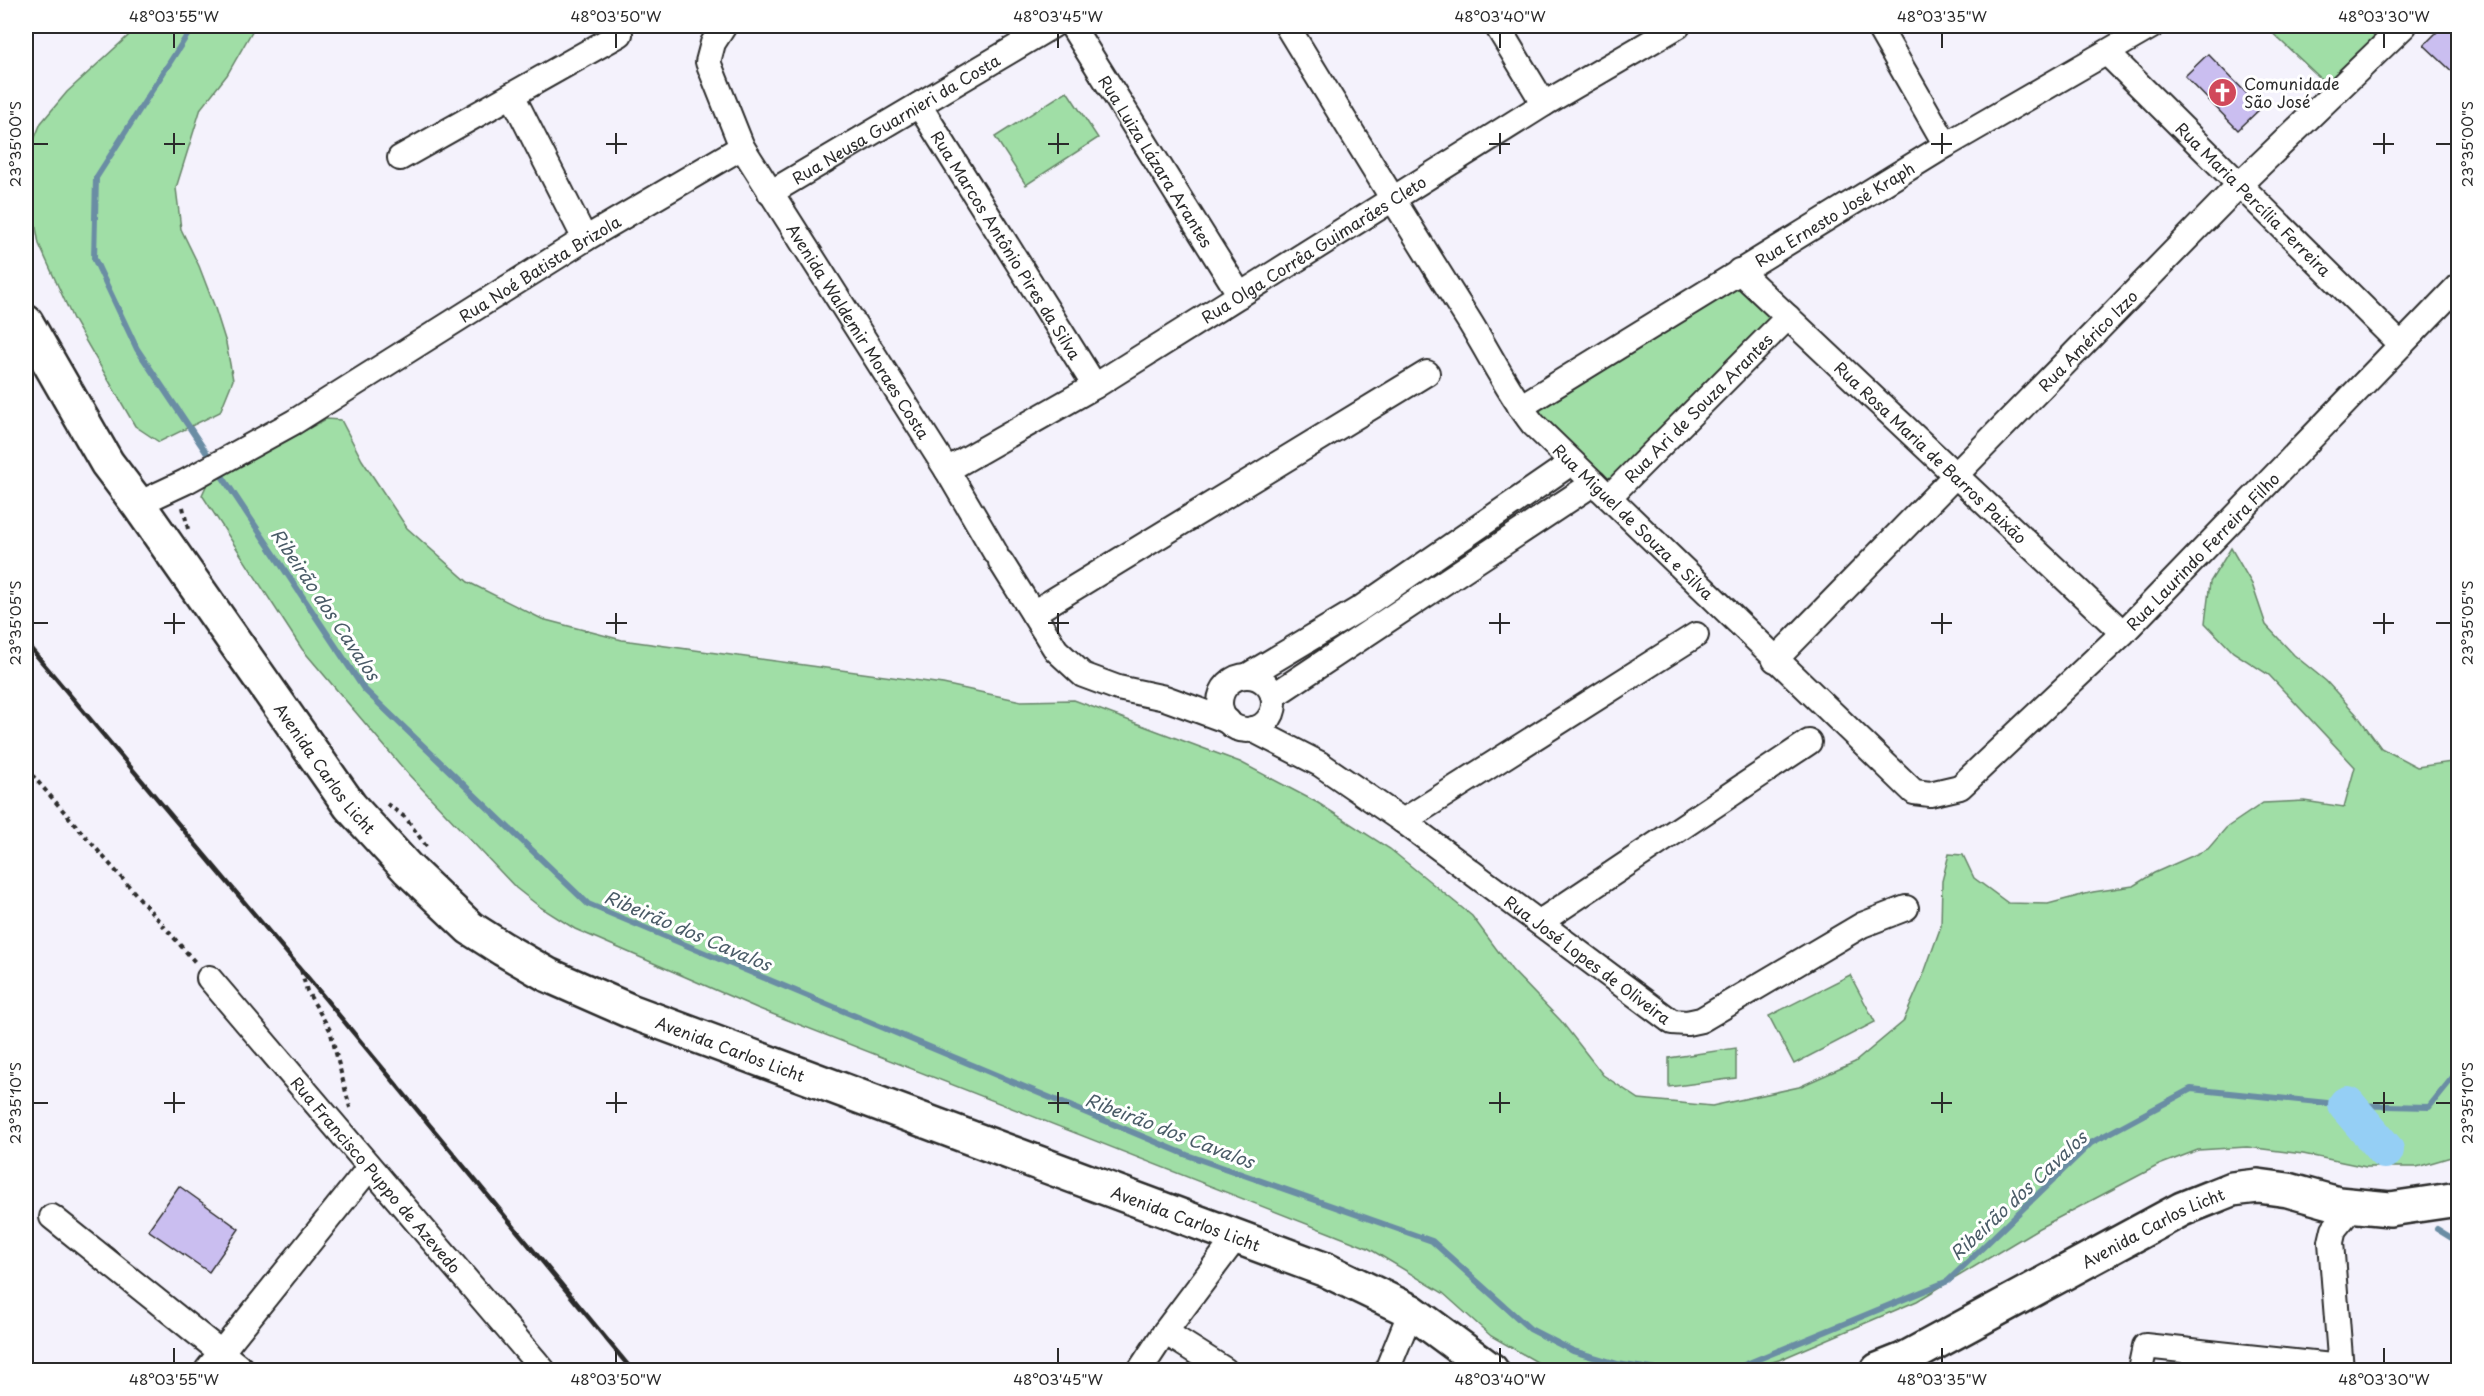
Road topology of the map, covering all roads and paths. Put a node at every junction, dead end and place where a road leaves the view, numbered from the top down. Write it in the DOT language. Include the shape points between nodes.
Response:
graph roads {
  1 [pos="724,26"];
  2 [pos="1052,26"];
  3 [pos="1072,26"];
  4 [pos="1287,26"];
  5 [pos="1497,26"];
  6 [pos="1678,26"];
  7 [pos="1878,26"];
  8 [pos="2152,26"];
  9 [pos="2404,26"];
  10 [pos="620,34"];
  11 [pos="2107,53"];
  12 [pos="512,95"];
  13 [pos="1544,104"];
  14 [pos="919,105"];
  15 [pos="1946,145"];
  16 [pos="742,147"];
  17 [pos="400,158"];
  18 [pos="2240,184"];
  19 [pos="770,193"];
  20 [pos="1391,199"];
  21 [pos="585,239"];
  22 [pos="1739,271"];
  23 [pos="2458,286"];
  24 [pos="26,287"];
  25 [pos="1240,295"];
  26 [pos="31,314"];
  27 [pos="1788,317"];
  28 [pos="2401,345"];
  29 [pos="1427,373"];
  30 [pos="1095,386"];
  31 [pos="1520,407"];
  32 [pos="1571,463"];
  33 [pos="947,470"];
  34 [pos="1956,474"];
  35 [pos="176,485"];
  36 [pos="1601,490"];
  37 [pos="138,504"];
  38 [pos="189,536"];
  39 [pos="1033,614"];
  40 [pos="2122,633"];
  41 [pos="1696,634"];
  42 [pos="1775,660"];
  43 [pos="1247,676"];
  44 [pos="1221,697"];
  45 [pos="1165,698"];
  46 [pos="1273,704"];
  47 [pos="1228,721"];
  48 [pos="1252,729"];
  49 [pos="1809,741"];
  50 [pos="1320,764"];
  51 [pos="26,768"];
  52 [pos="1930,794"];
  53 [pos="379,798"];
  54 [pos="1403,821"];
  55 [pos="431,853"];
  56 [pos="1906,908"];
  57 [pos="1540,922"];
  58 [pos="301,970"];
  59 [pos="209,978"];
  60 [pos="347,1142"];
  61 [pos="369,1168"];
  62 [pos="2456,1200"];
  63 [pos="2352,1206"];
  64 [pos="52,1217"];
  65 [pos="1237,1236"];
  66 [pos="1411,1311"];
  67 [pos="1165,1332"];
  68 [pos="214,1362"];
  69 [pos="2341,1369"];
  70 [pos="243,1371"];
  71 [pos="543,1371"];
  72 [pos="1140,1371"];
  73 [pos="1225,1371"];
  74 [pos="1387,1371"];
  75 [pos="1491,1371"];
  76 [pos="1878,1371"];
  77 [pos="2140,1371"];
  1 -- 16 [label="street" via="713,42 708,62"];
  2 -- 14 [label="street, Rua Neusa Guarnieri da Costa"];
  3 -- 25 [label="street, Rua Luiza Lázara Arantes"];
  4 -- 20 [label="street, Rua Miguel de Souza e Silva"];
  5 -- 13 [label="street"];
  6 -- 13 [label="street, Rua Olga Corrêa Guimarães Cleto"];
  7 -- 15 [label="street"];
  8 -- 11 [label="street, Rua Ernesto José Kraph"];
  9 -- 18 [label="street, Rua Américo Izzo"];
  10 -- 12 [label="street"];
  11 -- 15 [label="street, Rua Ernesto José Kraph"];
  11 -- 18 [label="street, Rua Maria Percília Ferreira"];
  12 -- 17 [label="street"];
  12 -- 21 [label="street"];
  13 -- 20 [label="street, Rua Olga Corrêa Guimarães Cleto"];
  14 -- 19 [label="street, Rua Neusa Guarnieri da Costa"];
  14 -- 30 [label="street, Rua Marcos Antônio Pires da Silva"];
  15 -- 22 [label="street, Rua Ernesto José Kraph"];
  16 -- 19 [label="street"];
  16 -- 21 [label="street, Rua Noé Batista Brizola"];
  18 -- 28 [label="street, Rua Maria Percília Ferreira"];
  18 -- 34 [label="street, Rua Américo Izzo"];
  19 -- 33 [label="street, Avenida Waldemir Moraes Costa"];
  20 -- 25 [label="street, Rua Olga Corrêa Guimarães Cleto"];
  20 -- 31 [label="street, Rua Miguel de Souza e Silva"];
  21 -- 35 [label="street, Rua Noé Batista Brizola" via="294,422"];
  22 -- 27 [label="street, Rua Rosa Maria de Barros Paixão"];
  22 -- 31 [label="street, Rua Ernesto José Kraph"];
  23 -- 28 [label="street, Rua Laurindo Ferreira Filho"];
  24 -- 26 [label="path"];
  25 -- 30 [label="street, Rua Olga Corrêa Guimarães Cleto"];
  26 -- 37 [label="main road, Avenida Carlos Licht" via="107,463"];
  27 -- 34 [label="street, Rua Rosa Maria de Barros Paixão"];
  27 -- 36 [label="street, Rua Ari de Souza Arantes"];
  28 -- 40 [label="street, Rua Laurindo Ferreira Filho"];
  29 -- 39 [label="street"];
  30 -- 33 [label="street, Rua Olga Corrêa Guimarães Cleto"];
  31 -- 32 [label="street, Rua Miguel de Souza e Silva"];
  32 -- 36 [label="street, Rua Miguel de Souza e Silva"];
  32 -- 43 [label="street" via="1360,608"];
  33 -- 39 [label="street, Avenida Waldemir Moraes Costa"];
  34 -- 40 [label="street, Rua Rosa Maria de Barros Paixão"];
  34 -- 42 [label="street, Rua Américo Izzo"];
  35 -- 37 [label="street, Rua Noé Batista Brizola"];
  35 -- 38 [label="path"];
  36 -- 42 [label="street, Rua Miguel de Souza e Silva"];
  36 -- 46 [label="street, Rua Ari de Souza Arantes"];
  37 -- 65 [label="main road, Avenida Carlos Licht" via="350,806 470,928 548,975 630,1011"];
  39 -- 45 [label="street" via="1056,650 1083,675 1118,688"];
  40 -- 52 [label="street, Rua Laurindo Ferreira Filho" via="1960,787"];
  41 -- 54 [label="street"];
  42 -- 52 [label="street, Rua Miguel de Souza e Silva" via="1914,792"];
  43 -- 44 [label="street" via="1230,682"];
  43 -- 46 [label="street" via="1264,681"];
  44 -- 45 [label="street"];
  44 -- 47 [label="street"];
  45 -- 47 [label="street"];
  46 -- 48 [label="street" via="1267,720"];
  46 -- 50 [label="street, Rua José Lopes de Oliveira"];
  47 -- 48 [label="street"];
  48 -- 50 [label="street, Rua José Lopes de Oliveira"];
  49 -- 57 [label="street"];
  50 -- 54 [label="street, Rua José Lopes de Oliveira"];
  51 -- 59 [label="path"];
  53 -- 55 [label="path" via="406,819"];
  54 -- 57 [label="street, Rua José Lopes de Oliveira"];
  56 -- 57 [label="street, Rua José Lopes de Oliveira" via="1862,925 1701,1020 1687,1023 1672,1022"];
  58 -- 60 [label="path" via="307,991 330,1030 342,1071 351,1113"];
  59 -- 60 [label="street, Rua Francisco Puppo de Azevedo"];
  60 -- 61 [label="street, Rua Francisco Puppo de Azevedo"];
  61 -- 68 [label="street"];
  61 -- 71 [label="street, Rua Francisco Puppo de Azevedo"];
  62 -- 63 [label="main road, Avenida Carlos Licht" via="2390,1209"];
  63 -- 69 [label="street" via="2334,1229 2331,1242"];
  63 -- 76 [label="main road, Avenida Carlos Licht" via="2268,1187 2232,1189 2182,1209"];
  64 -- 68 [label="street"];
  65 -- 66 [label="main road, Avenida Carlos Licht" via="1326,1270"];
  65 -- 67 [label="street"];
  66 -- 74 [label="street"];
  66 -- 75 [label="main road, Avenida Carlos Licht"];
  67 -- 72 [label="street"];
  67 -- 73 [label="street"];
  68 -- 70 [label="street"];
  69 -- 77 [label="street" via="2145,1346"];
}
